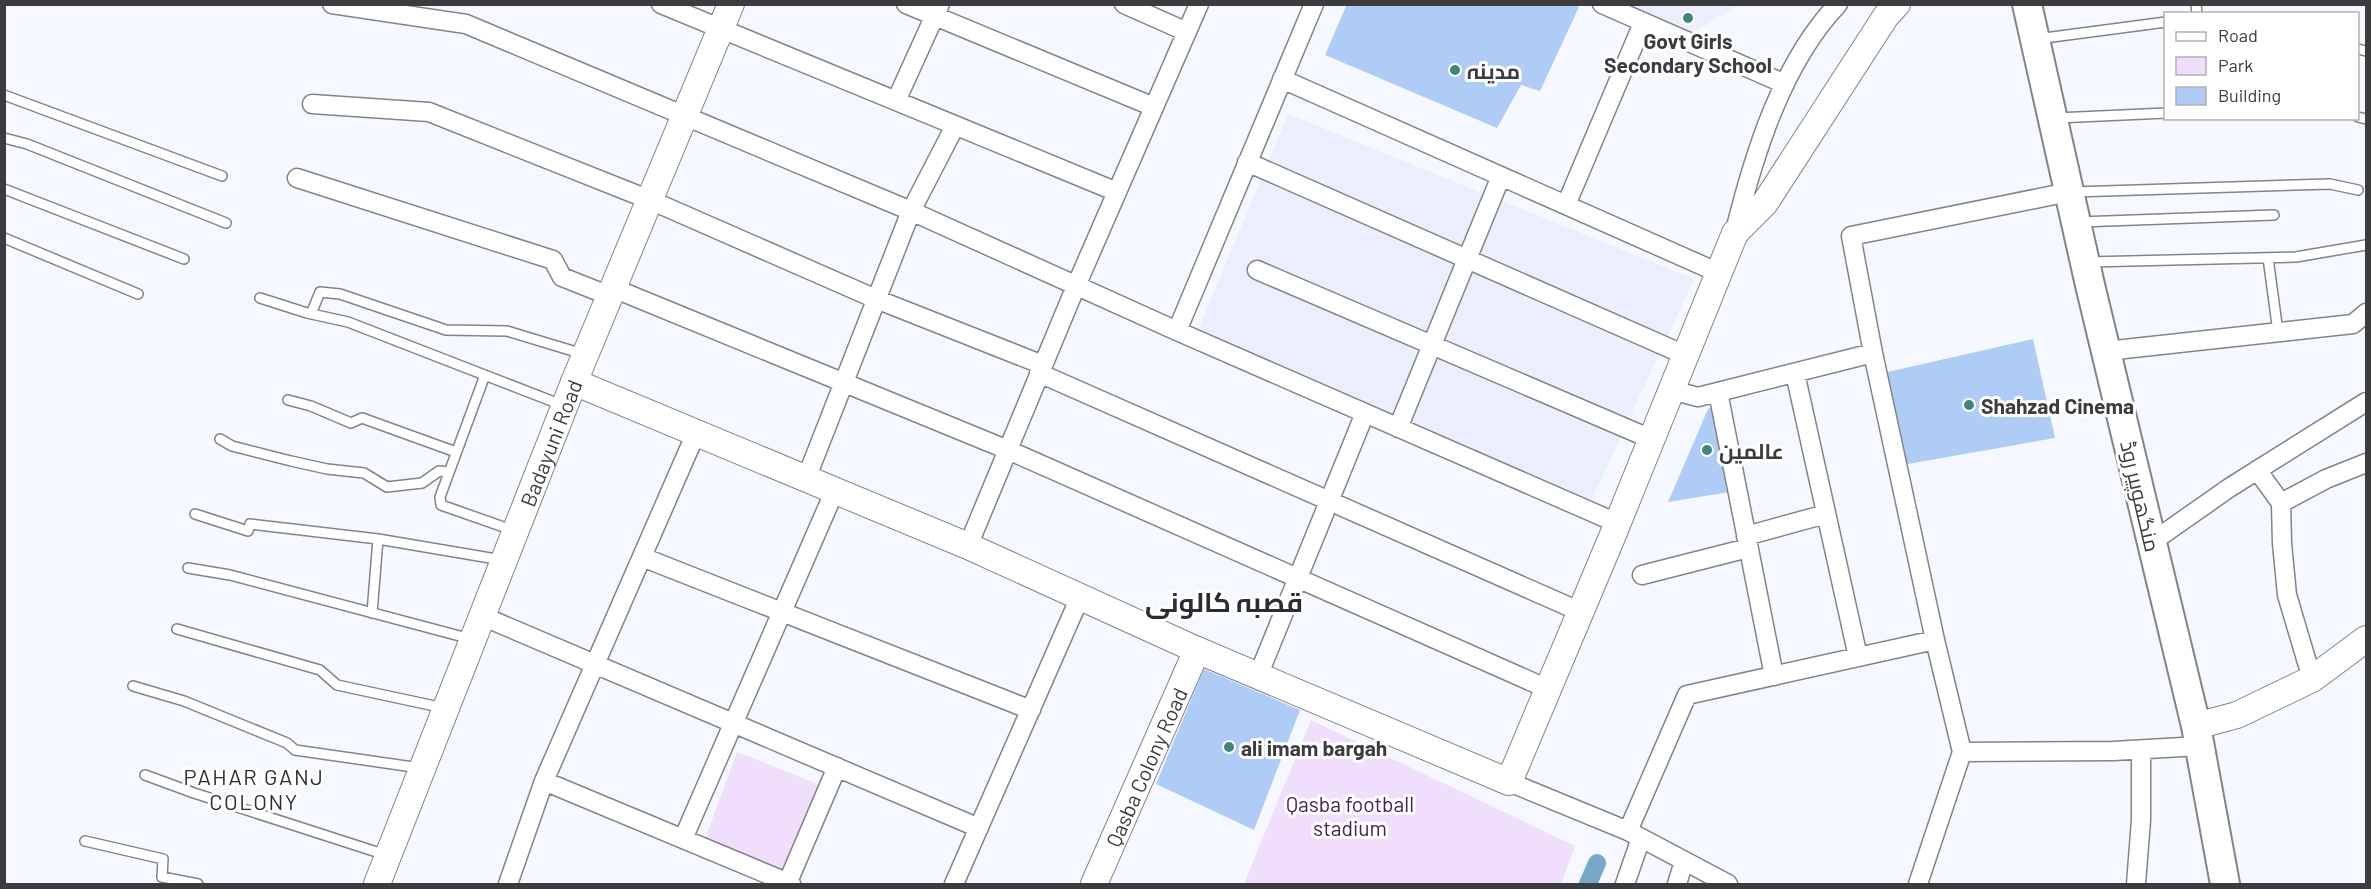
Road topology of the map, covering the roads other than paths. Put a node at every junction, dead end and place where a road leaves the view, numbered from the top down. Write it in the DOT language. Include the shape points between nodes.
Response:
graph roads {
  1 [pos="332,4"];
  2 [pos="661,4"];
  3 [pos="732,4"];
  4 [pos="906,4"];
  5 [pos="1125,4"];
  6 [pos="1199,4"];
  7 [pos="1314,4"];
  8 [pos="1602,4"];
  9 [pos="1838,4"];
  10 [pos="1897,4"];
  11 [pos="2027,4"];
  12 [pos="937,11"];
  13 [pos="1643,22"];
  14 [pos="2164,22"];
  15 [pos="721,29"];
  16 [pos="1187,32"];
  17 [pos="2035,39"];
  18 [pos="1282,79"];
  19 [pos="1785,84"];
  20 [pos="5,97"];
  21 [pos="896,101"];
  22 [pos="312,104"];
  23 [pos="1154,107"];
  24 [pos="2164,113"];
  25 [pos="684,116"];
  26 [pos="2052,118"];
  27 [pos="955,126"];
  28 [pos="4,138"];
  29 [pos="1247,162"];
  30 [pos="222,176"];
  31 [pos="1501,176"];
  32 [pos="297,178"];
  33 [pos="4,189"];
  34 [pos="2358,190"];
  35 [pos="1117,192"];
  36 [pos="2069,192"];
  37 [pos="650,200"];
  38 [pos="1566,205"];
  39 [pos="911,211"];
  40 [pos="2274,215"];
  41 [pos="2076,222"];
  42 [pos="226,223"];
  43 [pos="1735,233"];
  44 [pos="4,238"];
  45 [pos="2367,245"];
  46 [pos="2268,258"];
  47 [pos="184,259"];
  48 [pos="1467,259"];
  49 [pos="2085,262"];
  50 [pos="1257,270"];
  51 [pos="1719,273"];
  52 [pos="1076,286"];
  53 [pos="611,292"];
  54 [pos="138,294"];
  55 [pos="260,298"];
  56 [pos="876,299"];
  57 [pos="2367,313"];
  58 [pos="310,314"];
  59 [pos="1178,332"];
  60 [pos="2278,332"];
  61 [pos="1432,345"];
  62 [pos="2106,351"];
  63 [pos="1873,353"];
  64 [pos="585,355"];
  65 [pos="1685,355"];
  66 [pos="1041,369"];
  67 [pos="1795,373"];
  68 [pos="485,375"];
  69 [pos="574,382"];
  70 [pos="843,384"];
  71 [pos="1671,390"];
  72 [pos="1718,393"];
  73 [pos="288,400"];
  74 [pos="2367,402"];
  75 [pos="565,406"];
  76 [pos="1365,413"];
  77 [pos="1398,428"];
  78 [pos="696,433"];
  79 [pos="220,438"];
  80 [pos="1651,439"];
  81 [pos="1008,450"];
  82 [pos="456,452"];
  83 [pos="2367,463"];
  84 [pos="2257,470"];
  85 [pos="449,472"];
  86 [pos="806,478"];
  87 [pos="835,490"];
  88 [pos="1329,501"];
  89 [pos="2281,503"];
  90 [pos="195,514"];
  91 [pos="1826,514"];
  92 [pos="1617,523"];
  93 [pos="516,531"];
  94 [pos="378,539"];
  95 [pos="1747,542"];
  96 [pos="2152,542"];
  97 [pos="968,546"];
  98 [pos="642,557"];
  99 [pos="504,561"];
  100 [pos="188,568"];
  101 [pos="1642,575"];
  102 [pos="1297,578"];
  103 [pos="1080,597"];
  104 [pos="783,612"];
  105 [pos="1581,612"];
  106 [pos="372,613"];
  107 [pos="482,616"];
  108 [pos="177,629"];
  109 [pos="2367,639"];
  110 [pos="473,640"];
  111 [pos="1935,640"];
  112 [pos="1197,650"];
  113 [pos="1858,657"];
  114 [pos="596,664"];
  115 [pos="1258,676"];
  116 [pos="1774,676"];
  117 [pos="2312,679"];
  118 [pos="132,686"];
  119 [pos="1548,689"];
  120 [pos="446,709"];
  121 [pos="1031,710"];
  122 [pos="734,723"];
  123 [pos="2198,736"];
  124 [pos="2141,750"];
  125 [pos="1962,752"];
  126 [pos="837,767"];
  127 [pos="423,768"];
  128 [pos="145,774"];
  129 [pos="544,781"];
  130 [pos="1509,782"];
  131 [pos="979,828"];
  132 [pos="1634,835"];
  133 [pos="683,839"];
  134 [pos="86,841"];
  135 [pos="389,855"];
  136 [pos="1684,861"];
  137 [pos="1100,883"];
  138 [pos="788,884"];
  139 [pos="198,885"];
  140 [pos="377,885"];
  141 [pos="508,885"];
  142 [pos="954,885"];
  143 [pos="1625,885"];
  144 [pos="1677,885"];
  145 [pos="1728,885"];
  146 [pos="1918,885"];
  147 [pos="2136,885"];
  148 [pos="2225,885"];
  1 -- 25 [label="street" via="466,24"];
  2 -- 15 [label="street"];
  3 -- 15 [label="street, Badayuni Road"];
  4 -- 12 [label="street"];
  5 -- 16 [label="street"];
  6 -- 16 [label="street"];
  7 -- 18 [label="street"];
  8 -- 13 [label="street"];
  9 -- 19 [label="street" via="1818,26"];
  10 -- 43 [label="street" via="1765,203"];
  11 -- 17 [label="main road, منگھوپیر روڈ"];
  12 -- 21 [label="street"];
  12 -- 23 [label="street"];
  13 -- 19 [label="street"];
  13 -- 38 [label="street"];
  14 -- 17 [label="lane"];
  15 -- 21 [label="street"];
  15 -- 25 [label="street, Badayuni Road"];
  16 -- 23 [label="street"];
  17 -- 26 [label="main road, منگھوپیر روڈ"];
  18 -- 29 [label="street"];
  18 -- 31 [label="street"];
  19 -- 43 [label="street" via="1749,177"];
  20 -- 30 [label="lane"];
  21 -- 27 [label="street"];
  22 -- 37 [label="street" via="429,112"];
  23 -- 35 [label="street"];
  24 -- 26 [label="lane"];
  25 -- 37 [label="street, Badayuni Road"];
  25 -- 39 [label="street"];
  26 -- 36 [label="main road, منگھوپیر روڈ"];
  27 -- 35 [label="street"];
  27 -- 39 [label="street"];
  28 -- 42 [label="lane"];
  29 -- 48 [label="street"];
  29 -- 59 [label="street"];
  31 -- 38 [label="street"];
  31 -- 48 [label="street"];
  32 -- 53 [label="street" via="553,260 562,277"];
  33 -- 47 [label="lane"];
  34 -- 36 [label="lane" via="2330,184"];
  35 -- 52 [label="street"];
  36 -- 41 [label="main road, منگھوپیر روڈ"];
  36 -- 63 [label="street" via="1851,236"];
  37 -- 53 [label="street, Badayuni Road"];
  37 -- 56 [label="street"];
  38 -- 51 [label="street"];
  39 -- 52 [label="street"];
  39 -- 56 [label="street"];
  40 -- 41 [label="lane"];
  41 -- 49 [label="main road, منگھوپیر روڈ"];
  43 -- 51 [label="street"];
  44 -- 54 [label="lane"];
  45 -- 46 [label="lane"];
  46 -- 49 [label="lane"];
  46 -- 60 [label="lane"];
  48 -- 61 [label="street"];
  48 -- 65 [label="street"];
  49 -- 62 [label="main road, منگھوپیر روڈ"];
  50 -- 61 [label="street"];
  51 -- 65 [label="street"];
  52 -- 59 [label="street"];
  52 -- 66 [label="street"];
  53 -- 64 [label="street, Badayuni Road"];
  53 -- 70 [label="street"];
  55 -- 58 [label="lane"];
  56 -- 66 [label="street"];
  56 -- 70 [label="street"];
  57 -- 60 [label="street" via="2353,324"];
  58 -- 64 [label="lane" via="320,292 340,294 446,330 507,331"];
  58 -- 68 [label="lane" via="348,322"];
  59 -- 76 [label="street"];
  60 -- 62 [label="street"];
  61 -- 77 [label="street"];
  61 -- 80 [label="street"];
  62 -- 96 [label="main road, منگھوپیر روڈ"];
  63 -- 67 [label="street"];
  63 -- 111 [label="street"];
  64 -- 69 [label="street, Badayuni Road"];
  65 -- 71 [label="street"];
  66 -- 81 [label="street"];
  66 -- 88 [label="street"];
  67 -- 72 [label="street"];
  67 -- 91 [label="street"];
  68 -- 75 [label="lane"];
  68 -- 82 [label="lane"];
  69 -- 75 [label="street, Badayuni Road"];
  69 -- 78 [label="street"];
  70 -- 81 [label="street"];
  70 -- 86 [label="street"];
  71 -- 72 [label="street" via="1698,397"];
  71 -- 80 [label="street"];
  72 -- 95 [label="street"];
  73 -- 82 [label="lane" via="351,423 362,418"];
  74 -- 84 [label="street"];
  75 -- 93 [label="street, Badayuni Road"];
  76 -- 77 [label="street"];
  76 -- 88 [label="street"];
  77 -- 92 [label="street"];
  78 -- 86 [label="street"];
  78 -- 98 [label="street"];
  79 -- 85 [label="lane" via="232,446 291,461 364,473 387,486 422,483 439,471"];
  80 -- 92 [label="street"];
  81 -- 97 [label="street"];
  81 -- 102 [label="street"];
  82 -- 85 [label="lane"];
  83 -- 89 [label="street" via="2325,479"];
  84 -- 89 [label="street"];
  84 -- 96 [label="street"];
  85 -- 93 [label="lane" via="441,505"];
  86 -- 87 [label="street"];
  87 -- 97 [label="street"];
  87 -- 104 [label="street"];
  88 -- 102 [label="street"];
  88 -- 105 [label="street"];
  89 -- 117 [label="street" via="2288,595"];
  90 -- 94 [label="lane" via="248,531 250,524"];
  91 -- 95 [label="street"];
  91 -- 113 [label="street"];
  92 -- 105 [label="street"];
  93 -- 99 [label="street, Badayuni Road"];
  94 -- 99 [label="lane"];
  94 -- 106 [label="lane"];
  95 -- 101 [label="street"];
  95 -- 116 [label="street"];
  96 -- 123 [label="main road, منگھوپیر روڈ"];
  97 -- 103 [label="street"];
  98 -- 104 [label="street"];
  98 -- 114 [label="street"];
  99 -- 107 [label="street, Badayuni Road"];
  100 -- 106 [label="lane" via="230,575"];
  102 -- 115 [label="street"];
  102 -- 119 [label="street"];
  103 -- 112 [label="street"];
  103 -- 121 [label="street"];
  104 -- 121 [label="street"];
  104 -- 122 [label="street"];
  105 -- 119 [label="street"];
  106 -- 110 [label="lane"];
  107 -- 110 [label="street, Badayuni Road"];
  107 -- 114 [label="street"];
  108 -- 120 [label="lane" via="320,670 337,685"];
  109 -- 117 [label="street"];
  110 -- 120 [label="street, Badayuni Road"];
  111 -- 113 [label="street"];
  111 -- 125 [label="street"];
  112 -- 115 [label="street"];
  112 -- 137 [label="street, Qasba Colony Road"];
  113 -- 116 [label="street"];
  114 -- 122 [label="street"];
  114 -- 129 [label="street"];
  115 -- 130 [label="street"];
  116 -- 132 [label="street" via="1687,695"];
  117 -- 123 [label="street"];
  118 -- 127 [label="lane" via="184,701 287,743 294,750"];
  119 -- 130 [label="street"];
  120 -- 127 [label="street, Badayuni Road"];
  121 -- 131 [label="street"];
  122 -- 126 [label="street"];
  122 -- 133 [label="street"];
  123 -- 124 [label="street"];
  123 -- 148 [label="main road, منگھوپیر روڈ"];
  124 -- 125 [label="street"];
  124 -- 147 [label="street"];
  125 -- 146 [label="street"];
  126 -- 131 [label="street"];
  126 -- 138 [label="street"];
  127 -- 135 [label="street, Badayuni Road"];
  128 -- 135 [label="lane"];
  129 -- 133 [label="street"];
  129 -- 141 [label="street"];
  130 -- 132 [label="street"];
  131 -- 142 [label="street"];
  132 -- 136 [label="street"];
  132 -- 143 [label="street"];
  133 -- 138 [label="street"];
  134 -- 139 [label="lane" via="163,859 162,877"];
  135 -- 140 [label="street, Badayuni Road"];
  136 -- 144 [label="street"];
  136 -- 145 [label="street"];
}
